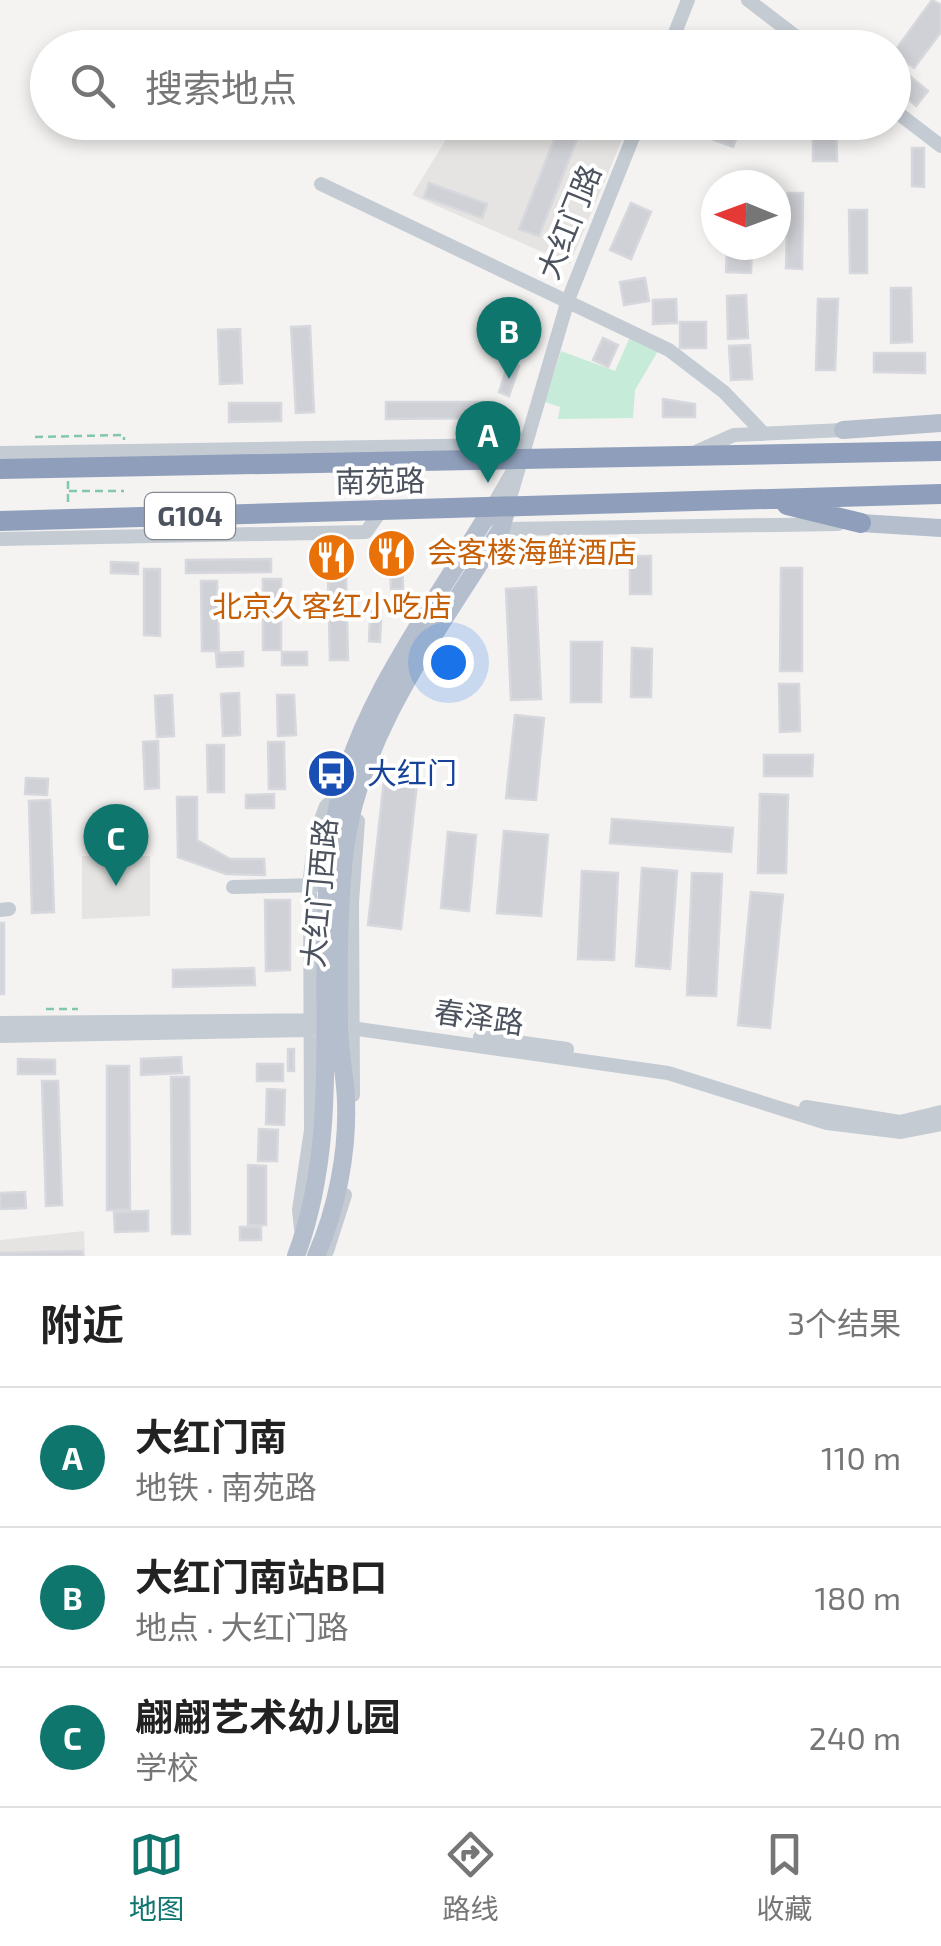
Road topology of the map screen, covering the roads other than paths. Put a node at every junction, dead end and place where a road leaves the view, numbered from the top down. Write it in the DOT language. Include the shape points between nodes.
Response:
graph roads {
  1 [pos="688,0"];
  2 [pos="748,0"];
  3 [pos="676,30"];
  4 [pos="787,30"];
  5 [pos="911,123"];
  6 [pos="632,140"];
  7 [pos="941,146"];
  8 [pos="322,184"];
  9 [pos="568,300"];
  10 [pos="941,423"];
  11 [pos="843,430"];
  12 [pos="764,434"];
  13 [pos="158,450"];
  14 [pos="941,451"];
  15 [pos="0,453"];
  16 [pos="691,454"];
  17 [pos="521,457"];
  18 [pos="214,466"];
  19 [pos="0,469"];
  20 [pos="941,494"];
  21 [pos="761,499"];
  22 [pos="381,512"];
  23 [pos="500,515"];
  24 [pos="0,521"];
  25 [pos="861,524"];
  26 [pos="941,528"];
  27 [pos="0,539"];
  28 [pos="319,885"];
  29 [pos="233,887"];
  30 [pos="0,1023"];
  31 [pos="331,1025"];
  32 [pos="0,1036"];
  33 [pos="941,1112"];
  34 [pos="941,1124"];
  35 [pos="299,1248"];
  36 [pos="319,1256"];
  1 -- 3 [label="street"];
  2 -- 4 [label="street"];
  5 -- 7 [label="street"];
  6 -- 9 [label="street, 大红门路"];
  8 -- 9 [label="street"];
  9 -- 12 [label="street" via="670,350"];
  9 -- 17 [label="street, 大红门路"];
  10 -- 11 [label="main road"];
  11 -- 12 [label="street"];
  12 -- 16 [label="street" via="734,436"];
  13 -- 15 [label="street"];
  13 -- 17 [label="street" via="498,445"];
  13 -- 18 [label="street"];
  14 -- 16 [label="highway, 南苑路 / G104"];
  16 -- 17 [label="highway, 南苑路 / G104"];
  17 -- 18 [label="highway, 南苑路 / G104"];
  17 -- 23 [label="street, 大红门路"];
  18 -- 19 [label="highway, 南苑路 / G104"];
  20 -- 21 [label="highway, 南苑路 / G104"];
  21 -- 23 [label="highway, 南苑路 / G104"];
  21 -- 25 [label="highway"];
  22 -- 23 [label="highway, 南苑路 / G104"];
  22 -- 24 [label="highway, 南苑路 / G104"];
  22 -- 27 [label="street" via="366,532"];
  23 -- 25 [label="street"];
  23 -- 28 [label="main road, 大红门西路" via="367,721"];
  23 -- 31 [label="main road, 大红门西路" via="405,687 360,786 346,845"];
  25 -- 26 [label="main road"];
  28 -- 29 [label="street"];
  28 -- 31 [label="main road, 大红门西路"];
  30 -- 31 [label="street, 春泽路"];
  31 -- 32 [label="street, 春泽路"];
  31 -- 33 [label="street, 春泽路" via="669,1066 828,1113 900,1122"];
  31 -- 34 [label="street, 春泽路" via="668,1073 826,1123 901,1132"];
  31 -- 35 [label="main road, 大红门西路" via="321,1150"];
  31 -- 36 [label="main road, 大红门西路" via="348,1146"];
}
